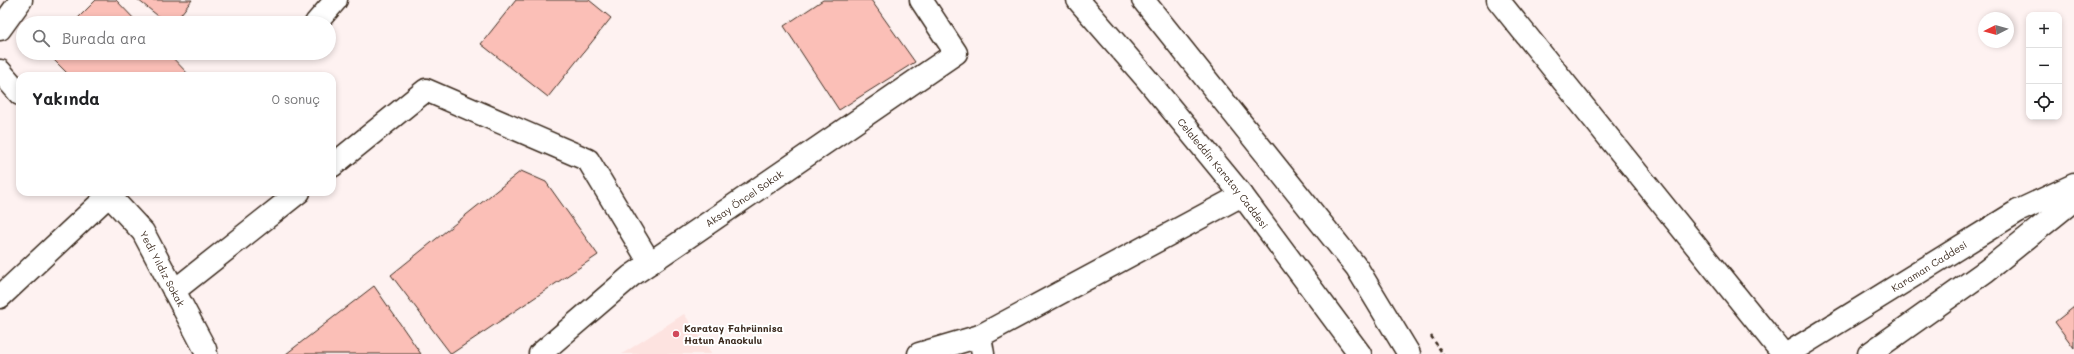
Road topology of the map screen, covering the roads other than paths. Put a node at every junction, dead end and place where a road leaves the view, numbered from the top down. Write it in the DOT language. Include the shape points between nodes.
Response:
graph roads {
  1 [pos="21,0"];
  2 [pos="336,0"];
  3 [pos="921,0"];
  4 [pos="1078,0"];
  5 [pos="1143,0"];
  6 [pos="1498,0"];
  7 [pos="322,16"];
  8 [pos="0,30"];
  9 [pos="0,71"];
  10 [pos="16,89"];
  11 [pos="336,163"];
  12 [pos="2074,185"];
  13 [pos="106,196"];
  14 [pos="110,196"];
  15 [pos="294,196"];
  16 [pos="1242,196"];
  17 [pos="2074,200"];
  18 [pos="650,263"];
  19 [pos="174,291"];
  20 [pos="0,297"];
  21 [pos="982,345"];
  22 [pos="206,354"];
  23 [pos="540,354"];
  24 [pos="919,354"];
  25 [pos="1360,354"];
  26 [pos="1409,354"];
  27 [pos="1783,354"];
  28 [pos="1787,354"];
  29 [pos="1869,354"];
  1 -- 8 [label="street"];
  2 -- 7 [label="street"];
  3 -- 18 [label="street, Aksay Öncel Sokak" via="956,53"];
  4 -- 16 [label="street, Celaleddin Karatay Caddesi" via="1145,76"];
  5 -- 26 [label="street" via="1357,268"];
  6 -- 27 [label="street"];
  9 -- 10 [label="street"];
  11 -- 18 [label="street" via="426,90 588,160"];
  12 -- 28 [label="street, Karaman Caddesi" via="2018,211"];
  13 -- 20 [label="street"];
  14 -- 19 [label="street, Yedi Yıldız Sokak" via="143,232"];
  15 -- 19 [label="street"];
  16 -- 21 [label="street"];
  16 -- 25 [label="street, Celaleddin Karatay Caddesi"];
  17 -- 29 [label="street" via="1986,271"];
  18 -- 23 [label="street, Aksay Öncel Sokak" via="631,276"];
  19 -- 22 [label="street, Yedi Yıldız Sokak"];
  21 -- 24 [label="street"];
}
